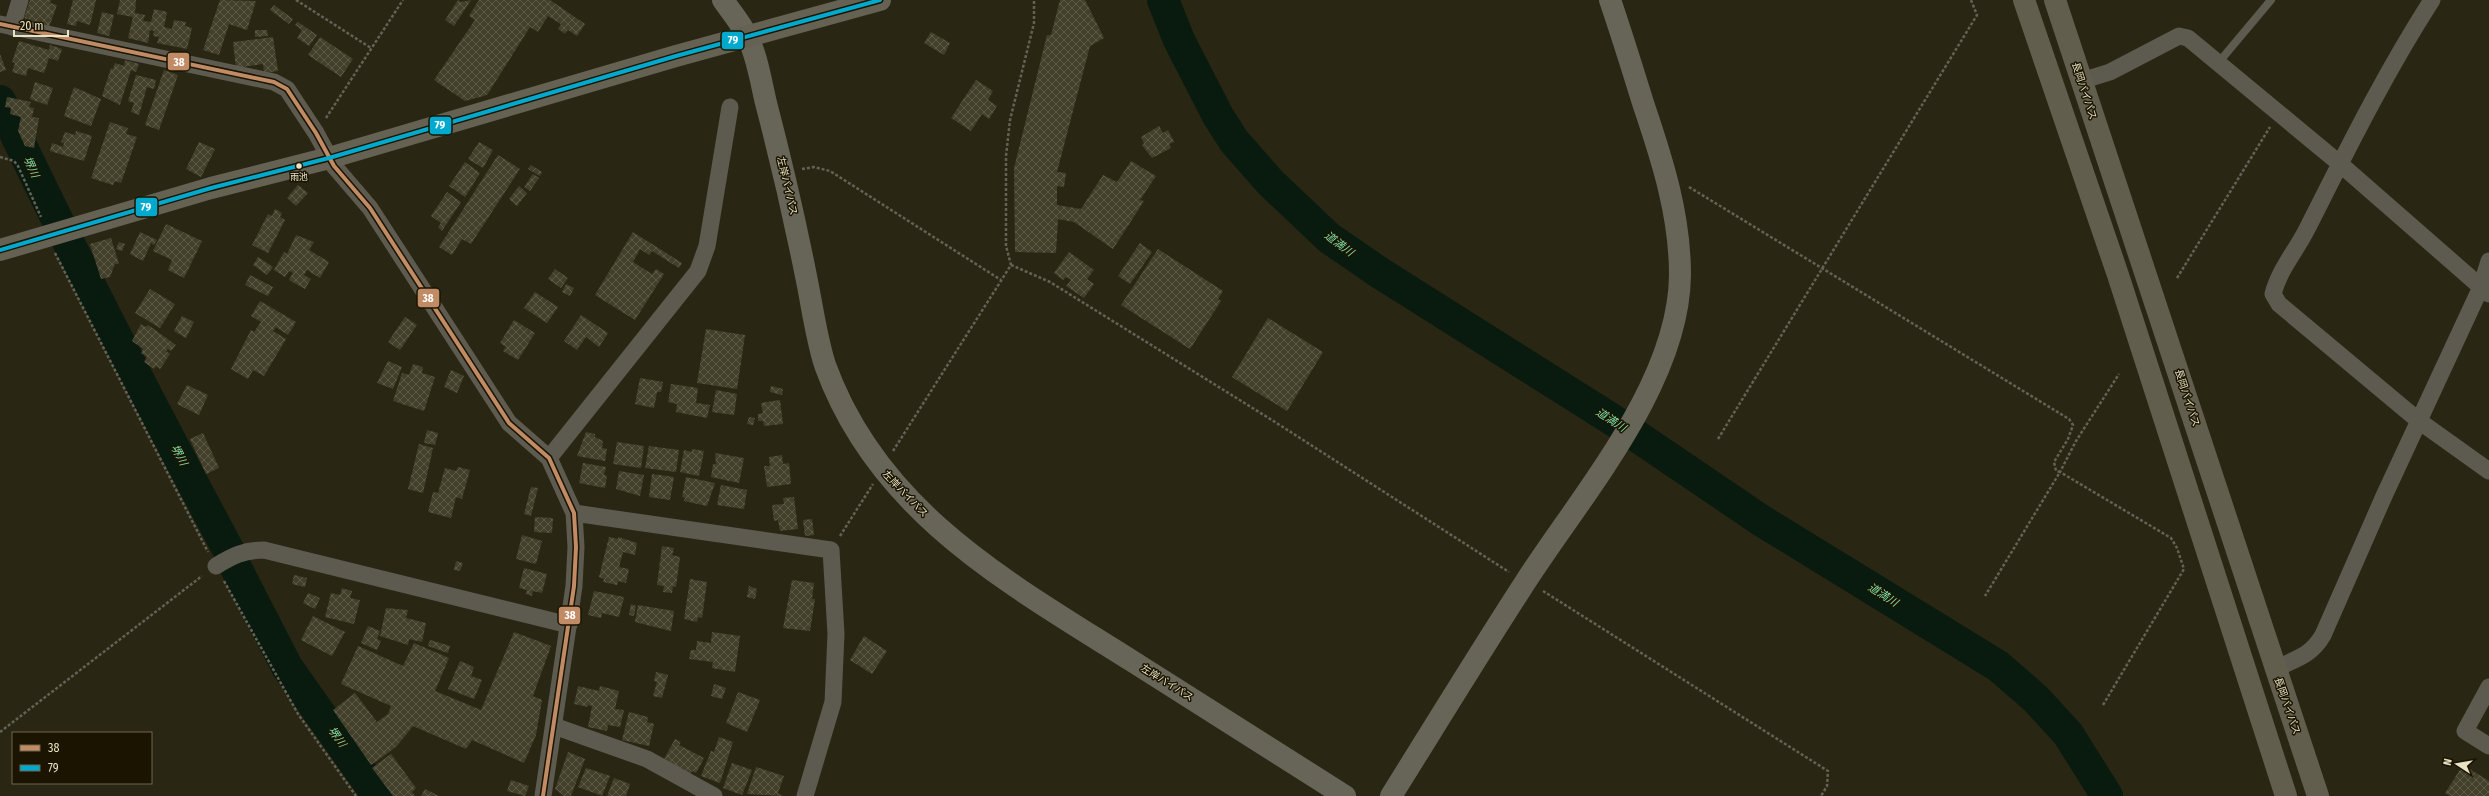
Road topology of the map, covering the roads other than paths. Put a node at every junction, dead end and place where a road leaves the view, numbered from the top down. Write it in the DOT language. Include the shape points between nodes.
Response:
graph roads {
  1 [pos="20,0"];
  2 [pos="723,0"];
  3 [pos="880,0"];
  4 [pos="1610,0"];
  5 [pos="2024,0"];
  6 [pos="2055,0"];
  7 [pos="2271,0"];
  8 [pos="2432,0"];
  9 [pos="6,26"];
  10 [pos="748,37"];
  11 [pos="2219,62"];
  12 [pos="2081,81"];
  13 [pos="730,107"];
  14 [pos="329,158"];
  15 [pos="2339,163"];
  16 [pos="0,250"];
  17 [pos="2489,261"];
  18 [pos="2485,290"];
  19 [pos="2418,421"];
  20 [pos="548,458"];
  21 [pos="2489,471"];
  22 [pos="574,513"];
  23 [pos="216,566"];
  24 [pos="569,625"];
  25 [pos="2274,669"];
  26 [pos="2489,687"];
  27 [pos="554,726"];
  28 [pos="2489,746"];
  29 [pos="543,796"];
  30 [pos="714,796"];
  31 [pos="805,796"];
  32 [pos="1345,796"];
  33 [pos="1391,796"];
  34 [pos="2286,796"];
  35 [pos="2318,796"];
  1 -- 9 [label="street"];
  2 -- 10 [label="street, 左岸バイパス"];
  3 -- 10 [label="main road"];
  4 -- 33 [label="street" via="1676,210 1680,277 1669,343 1638,410 1526,580"];
  5 -- 34 [label="highway" via="2118,275"];
  6 -- 12 [label="highway, 長岡バイパス"];
  7 -- 11 [label="lane"];
  8 -- 15 [label="street"];
  9 -- 14 [label="street" via="274,82 287,89"];
  10 -- 14 [label="main road"];
  10 -- 32 [label="street, 左岸バイパス" via="785,173 825,363 843,406 865,447 882,470 920,511 983,563 1111,648"];
  11 -- 12 [label="street" via="2188,38 2179,36 2110,72"];
  11 -- 15 [label="street"];
  12 -- 25 [label="highway, 長岡バイパス" via="2177,367"];
  13 -- 20 [label="street" via="707,246 698,271"];
  14 -- 16 [label="main road" via="211,188"];
  14 -- 20 [label="street" via="370,208 509,423"];
  15 -- 18 [label="street"];
  15 -- 19 [label="street" via="2306,231 2276,283 2273,294 2279,304"];
  17 -- 18 [label="street"];
  18 -- 19 [label="street"];
  19 -- 21 [label="street"];
  19 -- 25 [label="street" via="2323,635 2308,654"];
  20 -- 22 [label="street"];
  22 -- 24 [label="street" via="576,547"];
  22 -- 31 [label="street" via="831,550 836,634 833,702"];
  23 -- 24 [label="street" via="248,550 264,550"];
  24 -- 27 [label="street"];
  25 -- 35 [label="highway, 長岡バイパス"];
  26 -- 28 [label="street" via="2465,732"];
  27 -- 29 [label="street"];
  27 -- 30 [label="street" via="647,759"];
}
